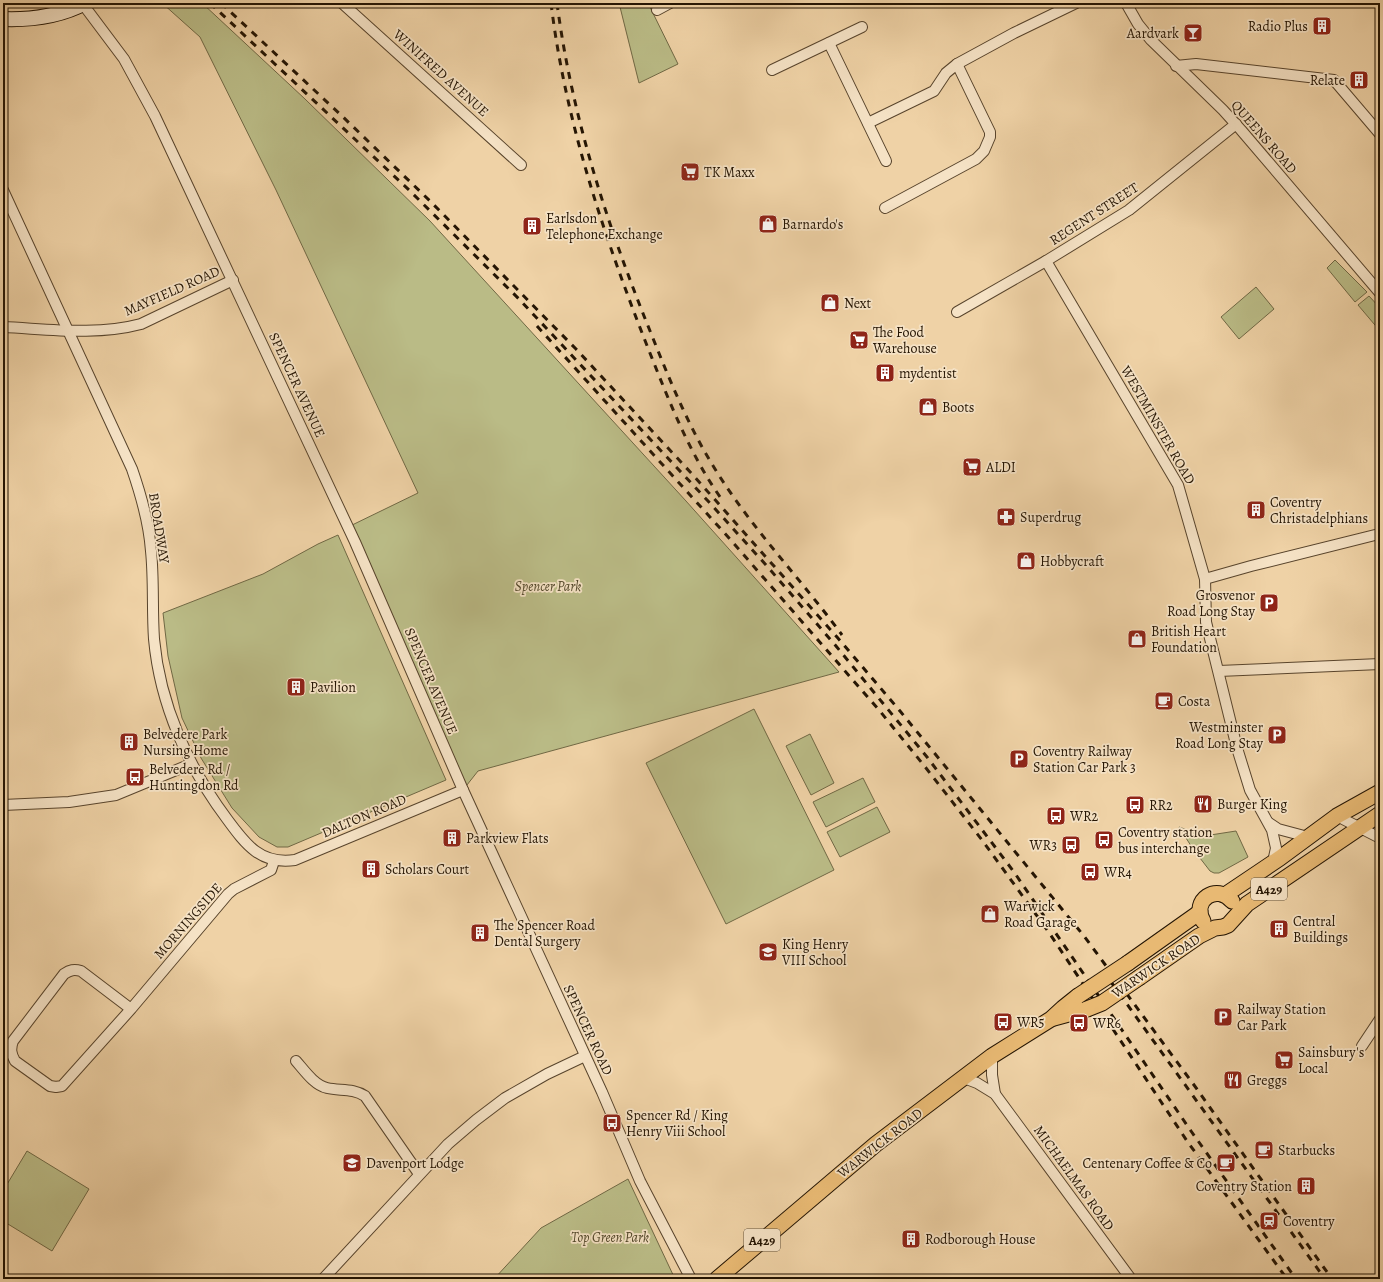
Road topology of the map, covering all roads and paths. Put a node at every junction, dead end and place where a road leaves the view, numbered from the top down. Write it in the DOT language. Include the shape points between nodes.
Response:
graph roads {
  1 [pos="83,3"];
  2 [pos="342,3"];
  3 [pos="670,3"];
  4 [pos="1076,3"];
  5 [pos="1126,3"];
  6 [pos="657,10"];
  7 [pos="3,19"];
  8 [pos="862,27"];
  9 [pos="829,43"];
  10 [pos="957,64"];
  11 [pos="1176,66"];
  12 [pos="772,70"];
  13 [pos="868,123"];
  14 [pos="1236,124"];
  15 [pos="1380,134"];
  16 [pos="886,161"];
  17 [pos="521,165"];
  18 [pos="3,190"];
  19 [pos="885,208"];
  20 [pos="1046,261"];
  21 [pos="233,280"];
  22 [pos="1380,293"];
  23 [pos="957,312"];
  24 [pos="3,327"];
  25 [pos="68,330"];
  26 [pos="1375,535"];
  27 [pos="1205,579"];
  28 [pos="1380,664"];
  29 [pos="1219,671"];
  30 [pos="191,764"];
  31 [pos="463,790"];
  32 [pos="1380,792"];
  33 [pos="3,805"];
  34 [pos="1380,814"];
  35 [pos="1337,816"];
  36 [pos="1268,822"];
  37 [pos="1360,827"];
  38 [pos="1308,837"];
  39 [pos="1380,838"];
  40 [pos="274,860"];
  41 [pos="1274,862"];
  42 [pos="1225,895"];
  43 [pos="1200,912"];
  44 [pos="1234,918"];
  45 [pos="1215,928"];
  46 [pos="130,1009"];
  47 [pos="1051,1019"];
  48 [pos="1380,1019"];
  49 [pos="1362,1046"];
  50 [pos="585,1056"];
  51 [pos="992,1056"];
  52 [pos="296,1061"];
  53 [pos="964,1078"];
  54 [pos="995,1094"];
  55 [pos="419,1174"];
  56 [pos="322,1279"];
  57 [pos="691,1279"];
  58 [pos="717,1279"];
  59 [pos="1131,1279"];
  1 -- 7 [label="street" via="62,13 42,18"];
  1 -- 21 [label="street, SPENCER AVENUE" via="124,59 147,98"];
  2 -- 17 [label="street, WINIFRED AVENUE"];
  3 -- 6 [label="street"];
  4 -- 10 [label="street"];
  5 -- 11 [label="street, QUEENS ROAD" via="1138,24"];
  8 -- 9 [label="street"];
  9 -- 12 [label="street"];
  9 -- 13 [label="street"];
  10 -- 13 [label="street" via="946,73 934,91"];
  10 -- 19 [label="street" via="990,132 988,144 976,159"];
  11 -- 14 [label="street, QUEENS ROAD"];
  11 -- 15 [label="street" via="1196,64 1334,80"];
  13 -- 16 [label="street"];
  14 -- 20 [label="street, REGENT STREET" via="1129,210"];
  14 -- 22 [label="street, QUEENS ROAD"];
  18 -- 25 [label="street, BROADWAY"];
  20 -- 23 [label="street, REGENT STREET"];
  20 -- 27 [label="street, WESTMINSTER ROAD" via="1178,485"];
  21 -- 25 [label="street, MAYFIELD ROAD" via="140,324 116,329"];
  21 -- 31 [label="street, SPENCER AVENUE" via="355,542"];
  24 -- 25 [label="street, MAYFIELD ROAD"];
  25 -- 30 [label="street, BROADWAY" via="132,469 141,496 151,550 158,662 169,708"];
  26 -- 27 [label="street"];
  27 -- 29 [label="street, WESTMINSTER ROAD" via="1206,622"];
  28 -- 29 [label="street"];
  29 -- 36 [label="street, WESTMINSTER ROAD" via="1231,725 1250,790"];
  30 -- 33 [label="street" via="116,795 69,802"];
  30 -- 40 [label="street, BROADWAY" via="213,801 241,836 264,858"];
  31 -- 40 [label="street, DALTON ROAD" via="295,860"];
  31 -- 50 [label="street, SPENCER ROAD"];
  32 -- 35 [label="main road, WARWICK ROAD / A429"];
  34 -- 37 [label="main road, WARWICK ROAD / A429"];
  35 -- 37 [label="street"];
  35 -- 38 [label="main road, WARWICK ROAD / A429"];
  36 -- 38 [label="street" via="1278,829"];
  36 -- 41 [label="street, WESTMINSTER ROAD" via="1275,840"];
  37 -- 39 [label="street"];
  37 -- 44 [label="main road, WARWICK ROAD / A429" via="1247,904"];
  38 -- 41 [label="main road, WARWICK ROAD / A429"];
  40 -- 46 [label="street, MORNINGSIDE" via="271,870 228,894"];
  41 -- 42 [label="main road, WARWICK ROAD / A429"];
  42 -- 43 [label="main road, WARWICK ROAD / A429" via="1216,893 1208,896 1202,902"];
  42 -- 44 [label="main road, A429" via="1233,902"];
  43 -- 45 [label="main road, WARWICK ROAD" via="1203,921"];
  43 -- 47 [label="main road, WARWICK ROAD / A429, bridge" via="1078,996"];
  44 -- 45 [label="main road, WARWICK ROAD / A429" via="1225,927"];
  45 -- 47 [label="main road, WARWICK ROAD / A429, bridge" via="1199,936 1102,1002"];
  46 -- 46 [label="street, MORNINGSIDE" via="62,1086 46,1084 12,1056 13,1041 68,971 81,971"];
  47 -- 51 [label="main road, WARWICK ROAD / A429"];
  48 -- 49 [label="street"];
  50 -- 55 [label="street" via="505,1098 466,1128"];
  50 -- 57 [label="street, SPENCER ROAD" via="640,1182"];
  51 -- 53 [label="main road, WARWICK ROAD / A429"];
  51 -- 54 [label="street, MICHAELMAS ROAD"];
  52 -- 55 [label="street" via="321,1086 356,1092 364,1096"];
  53 -- 54 [label="street, MICHAELMAS ROAD"];
  53 -- 58 [label="main road, WARWICK ROAD / A429" via="876,1144"];
  54 -- 59 [label="street, MICHAELMAS ROAD"];
  55 -- 56 [label="street"];
}
